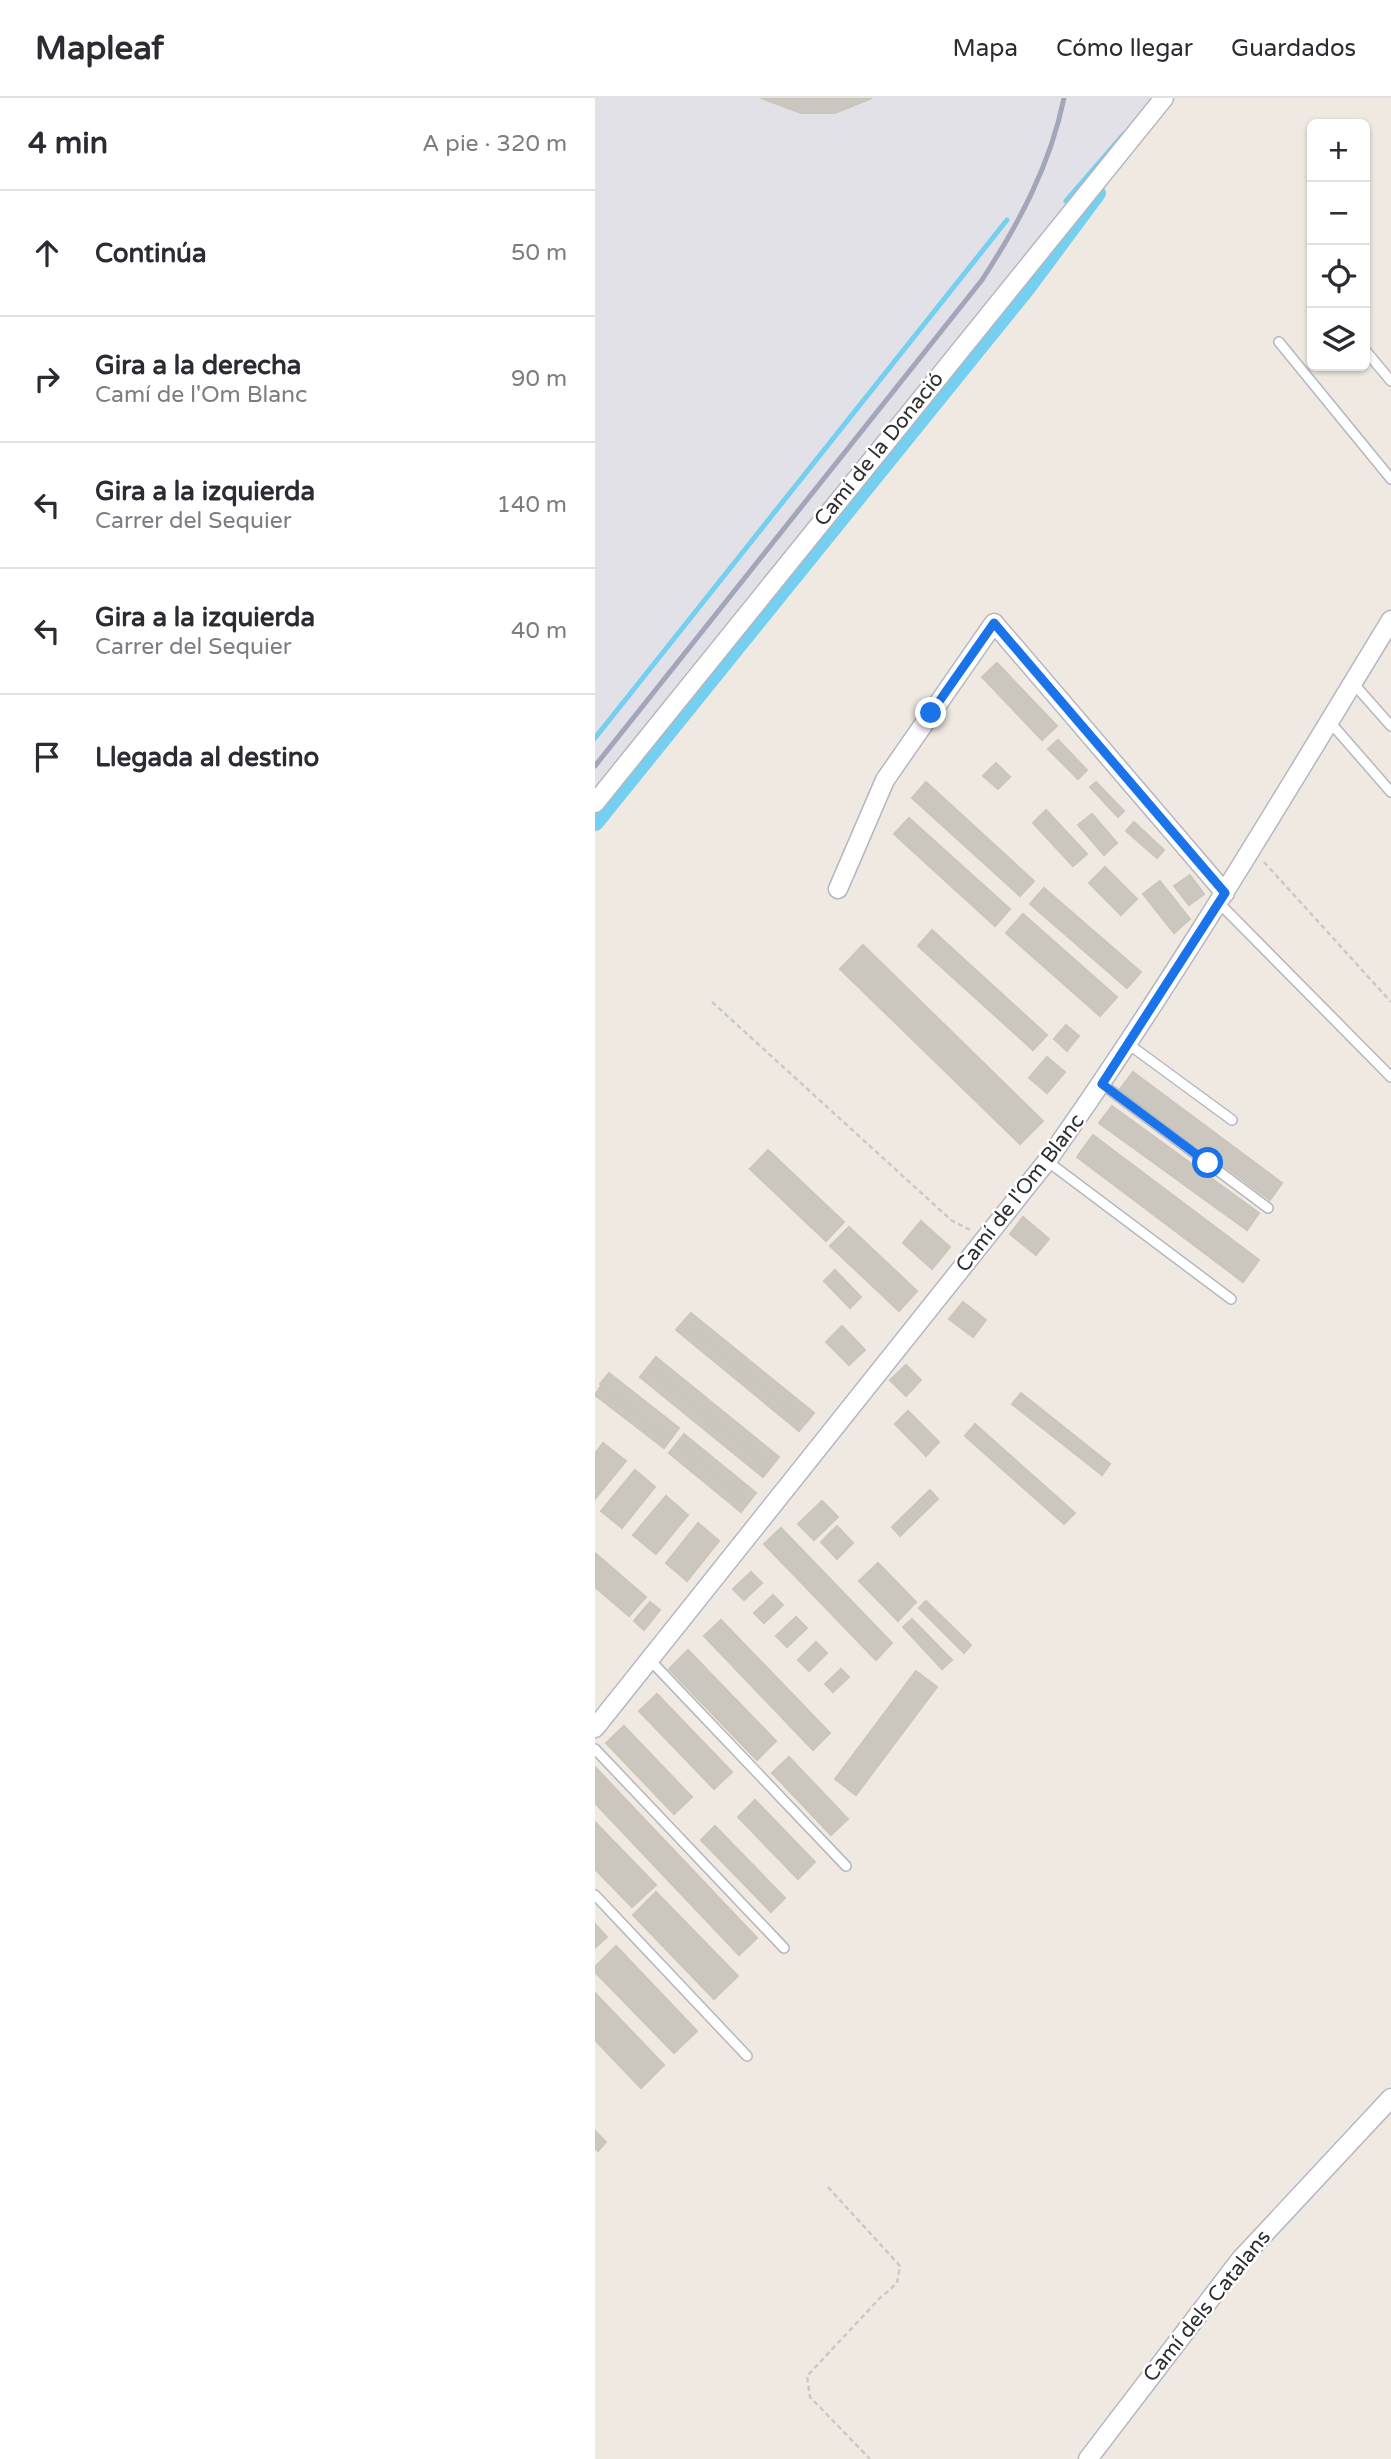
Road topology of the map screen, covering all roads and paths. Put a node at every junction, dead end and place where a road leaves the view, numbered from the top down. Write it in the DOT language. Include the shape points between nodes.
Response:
graph roads {
  1 [pos="1164,98"];
  2 [pos="1279,342"];
  3 [pos="1370,356"];
  4 [pos="1391,381"];
  5 [pos="1391,479"];
  6 [pos="1391,620"];
  7 [pos="1353,683"];
  8 [pos="1329,721"];
  9 [pos="1391,726"];
  10 [pos="1391,792"];
  11 [pos="595,803"];
  12 [pos="1252,849"];
  13 [pos="838,889"];
  14 [pos="1222,898"];
  15 [pos="712,1002"];
  16 [pos="1391,1002"];
  17 [pos="1127,1044"];
  18 [pos="1391,1077"];
  19 [pos="1102,1084"];
  20 [pos="1232,1120"];
  21 [pos="1048,1161"];
  22 [pos="1268,1208"];
  23 [pos="986,1238"];
  24 [pos="1231,1299"];
  25 [pos="649,1659"];
  26 [pos="595,1728"];
  27 [pos="595,1749"];
  28 [pos="846,1866"];
  29 [pos="595,1895"];
  30 [pos="784,1948"];
  31 [pos="747,2056"];
  32 [pos="1391,2098"];
  33 [pos="828,2187"];
  34 [pos="870,2459"];
  35 [pos="1088,2459"];
  1 -- 11 [label="street, Camí de la Donació"];
  2 -- 5 [label="lane"];
  3 -- 4 [label="lane"];
  6 -- 7 [label="street, Camí de l'Om Blanc"];
  7 -- 8 [label="street, Camí de l'Om Blanc"];
  7 -- 9 [label="lane"];
  8 -- 10 [label="lane"];
  8 -- 12 [label="street, Camí de l'Om Blanc"];
  12 -- 14 [label="street, Camí de l'Om Blanc"];
  12 -- 16 [label="path"];
  13 -- 14 [label="street" via="885,780 994,623"];
  14 -- 17 [label="street, Camí de l'Om Blanc"];
  14 -- 18 [label="lane"];
  15 -- 23 [label="path" via="951,1220"];
  17 -- 19 [label="street, Camí de l'Om Blanc"];
  17 -- 20 [label="lane"];
  19 -- 21 [label="street, Camí de l'Om Blanc"];
  19 -- 22 [label="lane"];
  21 -- 23 [label="street, Camí de l'Om Blanc"];
  21 -- 24 [label="lane"];
  23 -- 25 [label="street, Camí de l'Om Blanc"];
  25 -- 26 [label="street, Camí de l'Om Blanc"];
  25 -- 28 [label="lane"];
  27 -- 30 [label="lane"];
  29 -- 31 [label="lane"];
  32 -- 35 [label="street, Camí dels Catalans" via="1240,2260"];
  33 -- 34 [label="path" via="900,2266 897,2283 807,2376 810,2397"];
}
